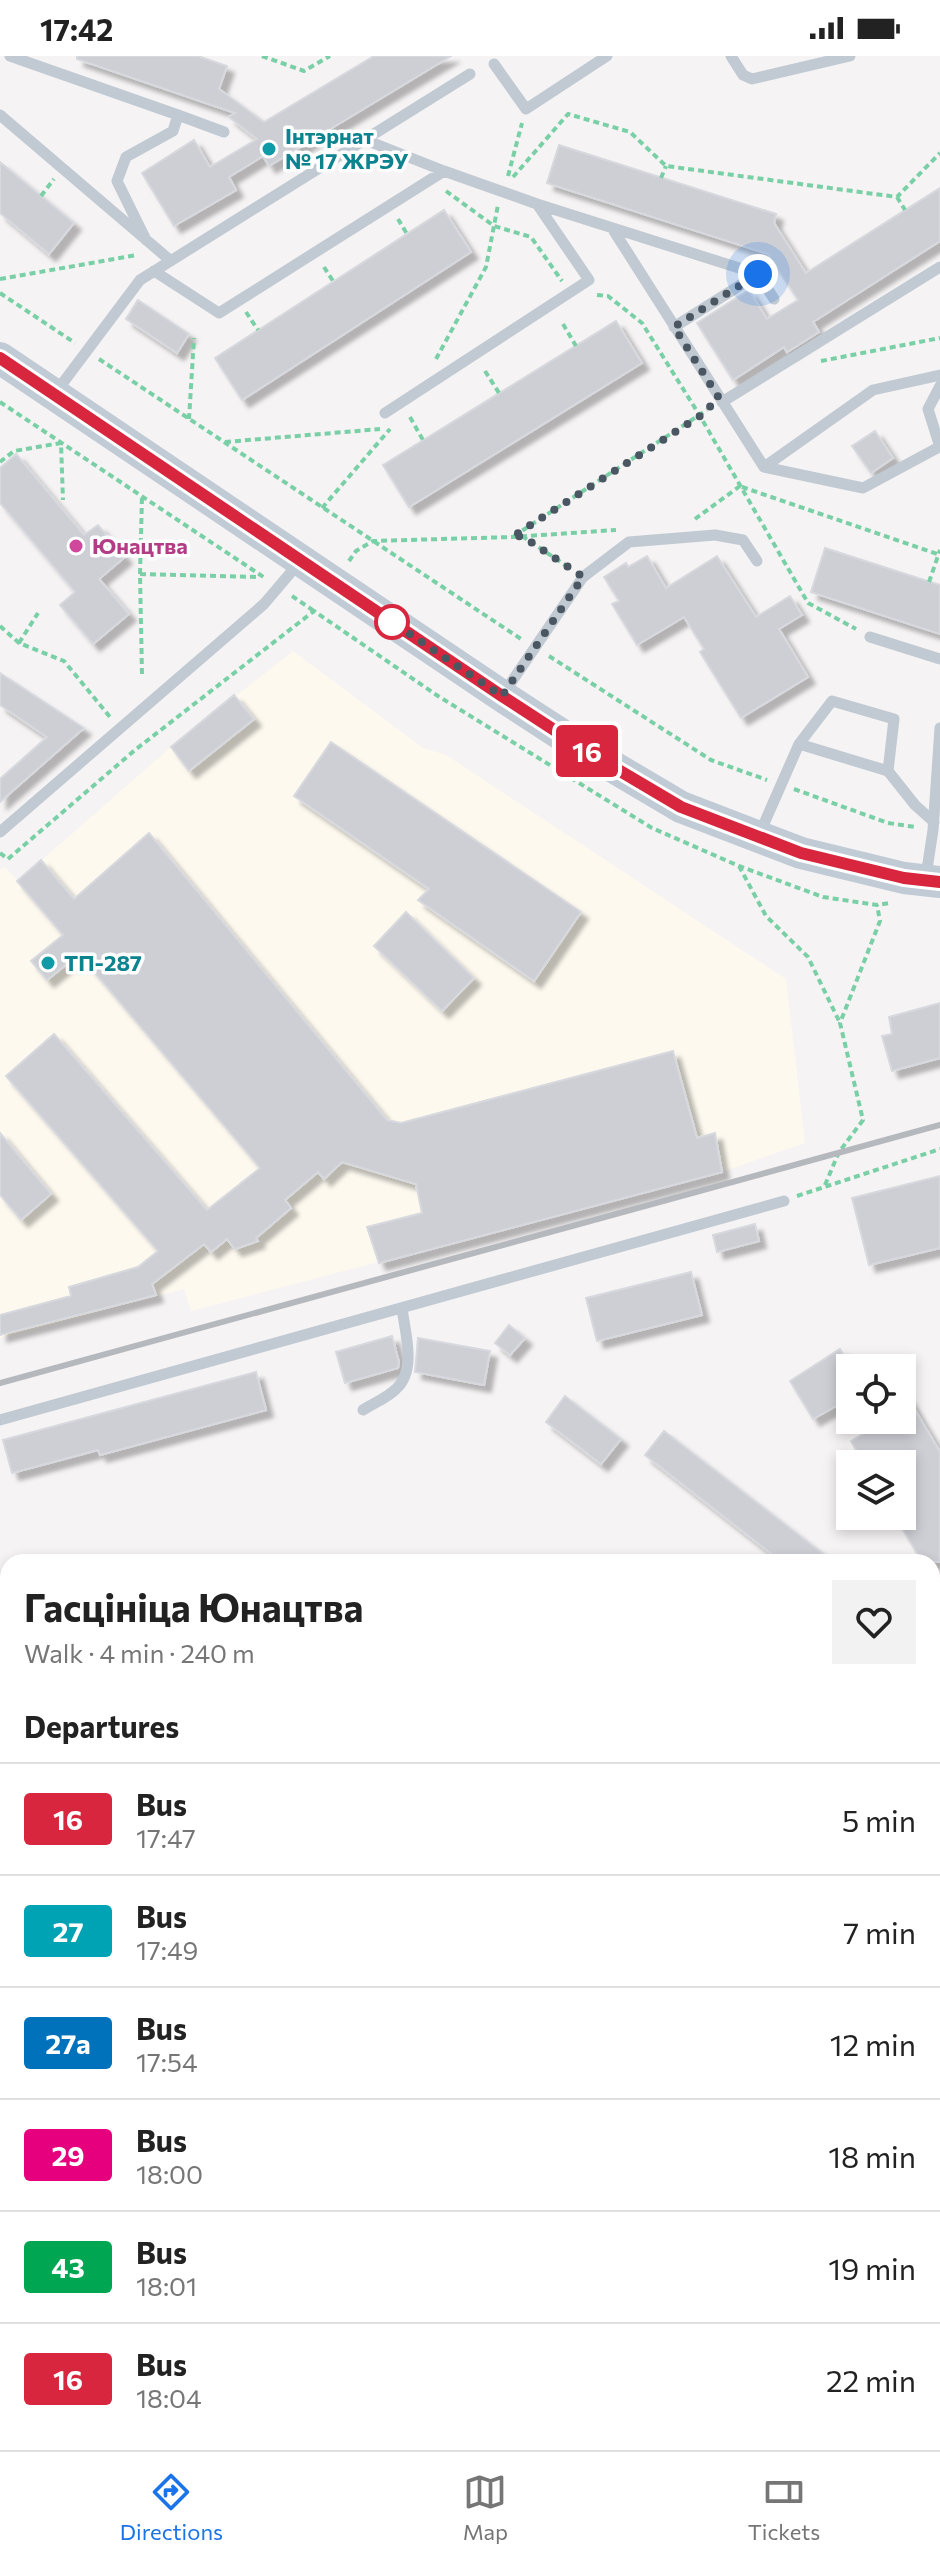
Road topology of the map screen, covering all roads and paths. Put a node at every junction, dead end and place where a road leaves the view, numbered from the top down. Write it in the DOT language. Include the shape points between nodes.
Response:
graph roads {
  1 [pos="10,56"];
  2 [pos="262,56"];
  3 [pos="330,56"];
  4 [pos="607,56"];
  5 [pos="731,56"];
  6 [pos="850,56"];
  7 [pos="494,64"];
  8 [pos="470,74"];
  9 [pos="526,109"];
  10 [pos="0,115"];
  11 [pos="178,115"];
  12 [pos="224,132"];
  13 [pos="363,139"];
  14 [pos="940,153"];
  15 [pos="666,166"];
  16 [pos="444,171"];
  17 [pos="661,178"];
  18 [pos="501,191"];
  19 [pos="897,197"];
  20 [pos="537,204"];
  21 [pos="905,210"];
  22 [pos="394,213"];
  23 [pos="612,228"];
  24 [pos="407,234"];
  25 [pos="146,240"];
  26 [pos="159,251"];
  27 [pos="319,259"];
  28 [pos="171,261"];
  29 [pos="940,267"];
  30 [pos="154,271"];
  31 [pos="758,274"];
  32 [pos="0,279"];
  33 [pos="333,281"];
  34 [pos="0,293"];
  35 [pos="774,299"];
  36 [pos="242,306"];
  37 [pos="563,324"];
  38 [pos="674,327"];
  39 [pos="258,330"];
  40 [pos="194,338"];
  41 [pos="940,338"];
  42 [pos="576,346"];
  43 [pos="86,350"];
  44 [pos="0,358"];
  45 [pos="435,361"];
  46 [pos="786,363"];
  47 [pos="485,371"];
  48 [pos="940,375"];
  49 [pos="940,386"];
  50 [pos="499,393"];
  51 [pos="54,396"];
  52 [pos="411,397"];
  53 [pos="720,400"];
  54 [pos="0,402"];
  55 [pos="385,413"];
  56 [pos="700,416"];
  57 [pos="410,417"];
  58 [pos="189,419"];
  59 [pos="390,429"];
  60 [pos="423,440"];
  61 [pos="61,443"];
  62 [pos="224,443"];
  63 [pos="939,447"];
  64 [pos="0,462"];
  65 [pos="764,467"];
  66 [pos="740,486"];
  67 [pos="142,497"];
  68 [pos="63,500"];
  69 [pos="322,508"];
  70 [pos="686,525"];
  71 [pos="627,529"];
  72 [pos="522,536"];
  73 [pos="512,537"];
  74 [pos="373,541"];
  75 [pos="939,553"];
  76 [pos="352,556"];
  77 [pos="301,561"];
  78 [pos="757,561"];
  79 [pos="140,574"];
  80 [pos="263,577"];
  81 [pos="583,577"];
  82 [pos="929,582"];
  83 [pos="280,588"];
  84 [pos="314,611"];
  85 [pos="38,613"];
  86 [pos="0,626"];
  87 [pos="870,637"];
  88 [pos="19,643"];
  89 [pos="535,648"];
  90 [pos="940,659"];
  91 [pos="142,674"];
  92 [pos="502,696"];
  93 [pos="119,728"];
  94 [pos="940,728"];
  95 [pos="799,744"];
  96 [pos="888,771"];
  97 [pos="780,785"];
  98 [pos="934,826"];
  99 [pos="0,832"];
  100 [pos="758,837"];
  101 [pos="0,853"];
  102 [pos="739,866"];
  103 [pos="933,881"];
  104 [pos="877,905"];
  105 [pos="840,1023"];
  106 [pos="940,1149"];
  107 [pos="825,1185"];
  108 [pos="784,1201"];
  109 [pos="402,1308"];
  110 [pos="363,1410"];
  111 [pos="0,1420"];
  1 -- 11 [label="lane"];
  2 -- 3 [label="path" via="304,71"];
  4 -- 9 [label="lane"];
  5 -- 6 [label="lane" via="752,79"];
  7 -- 9 [label="lane"];
  8 -- 13 [label="lane"];
  9 -- 15 [label="path" via="505,186 568,114 630,132"];
  10 -- 25 [label="lane"];
  11 -- 12 [label="lane"];
  11 -- 25 [label="lane" via="173,131 126,157 117,181"];
  13 -- 16 [label="lane"];
  13 -- 28 [label="lane"];
  14 -- 19 [label="path"];
  15 -- 17 [label="path"];
  15 -- 19 [label="path"];
  16 -- 18 [label="lane"];
  16 -- 30 [label="lane" via="219,313"];
  18 -- 20 [label="lane"];
  18 -- 45 [label="path" via="486,267"];
  19 -- 21 [label="path"];
  20 -- 23 [label="lane"];
  20 -- 52 [label="lane" via="589,280"];
  22 -- 24 [label="path"];
  23 -- 31 [label="lane"];
  23 -- 38 [label="lane"];
  25 -- 26 [label="lane"];
  26 -- 28 [label="lane"];
  26 -- 32 [label="path"];
  27 -- 33 [label="path"];
  28 -- 30 [label="lane"];
  29 -- 46 [label="lane"];
  30 -- 43 [label="lane" via="140,280"];
  31 -- 35 [label="lane"];
  31 -- 38 [label="lane"];
  34 -- 43 [label="path"];
  36 -- 39 [label="path"];
  37 -- 42 [label="path"];
  38 -- 53 [label="lane"];
  40 -- 58 [label="path"];
  41 -- 46 [label="path" via="801,365"];
  43 -- 51 [label="lane"];
  43 -- 58 [label="path"];
  44 -- 51 [label="main road"];
  46 -- 53 [label="lane"];
  47 -- 50 [label="path"];
  48 -- 65 [label="lane" via="873,390"];
  49 -- 63 [label="lane" via="928,409"];
  51 -- 77 [label="main road"];
  52 -- 55 [label="lane"];
  52 -- 59 [label="path"];
  53 -- 56 [label="path"];
  53 -- 65 [label="lane"];
  54 -- 61 [label="path"];
  56 -- 66 [label="path"];
  56 -- 73 [label="path"];
  57 -- 60 [label="path"];
  58 -- 62 [label="path"];
  59 -- 62 [label="path"];
  59 -- 69 [label="path"];
  61 -- 64 [label="path" via="14,451"];
  61 -- 67 [label="path"];
  61 -- 68 [label="path"];
  62 -- 69 [label="path"];
  63 -- 65 [label="lane" via="863,488"];
  66 -- 70 [label="path"];
  66 -- 75 [label="path"];
  66 -- 87 [label="path" via="808,603"];
  67 -- 79 [label="path"];
  67 -- 80 [label="path"];
  69 -- 74 [label="path"];
  71 -- 72 [label="path"];
  72 -- 73 [label="path"];
  72 -- 81 [label="path"];
  73 -- 74 [label="path"];
  74 -- 76 [label="path"];
  74 -- 89 [label="path"];
  75 -- 82 [label="path"];
  77 -- 83 [label="lane"];
  77 -- 92 [label="main road"];
  78 -- 81 [label="lane" via="743,540 715,535 629,542"];
  79 -- 80 [label="path"];
  79 -- 91 [label="path"];
  80 -- 83 [label="path"];
  81 -- 89 [label="lane"];
  83 -- 93 [label="lane"];
  84 -- 101 [label="path" via="135,750 8,859"];
  85 -- 88 [label="path"];
  86 -- 88 [label="path"];
  87 -- 90 [label="lane"];
  88 -- 93 [label="path" via="64,661"];
  89 -- 92 [label="lane"];
  89 -- 97 [label="path" via="711,760"];
  92 -- 100 [label="main road" via="681,807"];
  93 -- 99 [label="lane"];
  94 -- 98 [label="lane"];
  95 -- 96 [label="lane"];
  95 -- 96 [label="lane" via="832,701 845,704 894,719"];
  95 -- 97 [label="lane"];
  96 -- 98 [label="lane"];
  97 -- 98 [label="path" via="888,823"];
  97 -- 100 [label="lane"];
  98 -- 103 [label="lane"];
  100 -- 103 [label="main road" via="801,853"];
  102 -- 105 [label="path" via="766,916 808,957"];
  104 -- 105 [label="path" via="880,921"];
  105 -- 107 [label="path" via="863,1120 839,1152"];
  106 -- 107 [label="path"];
  107 -- 108 [label="path"];
  108 -- 109 [label="lane"];
  109 -- 110 [label="lane" via="405,1377 391,1394"];
  109 -- 111 [label="lane"];
}
